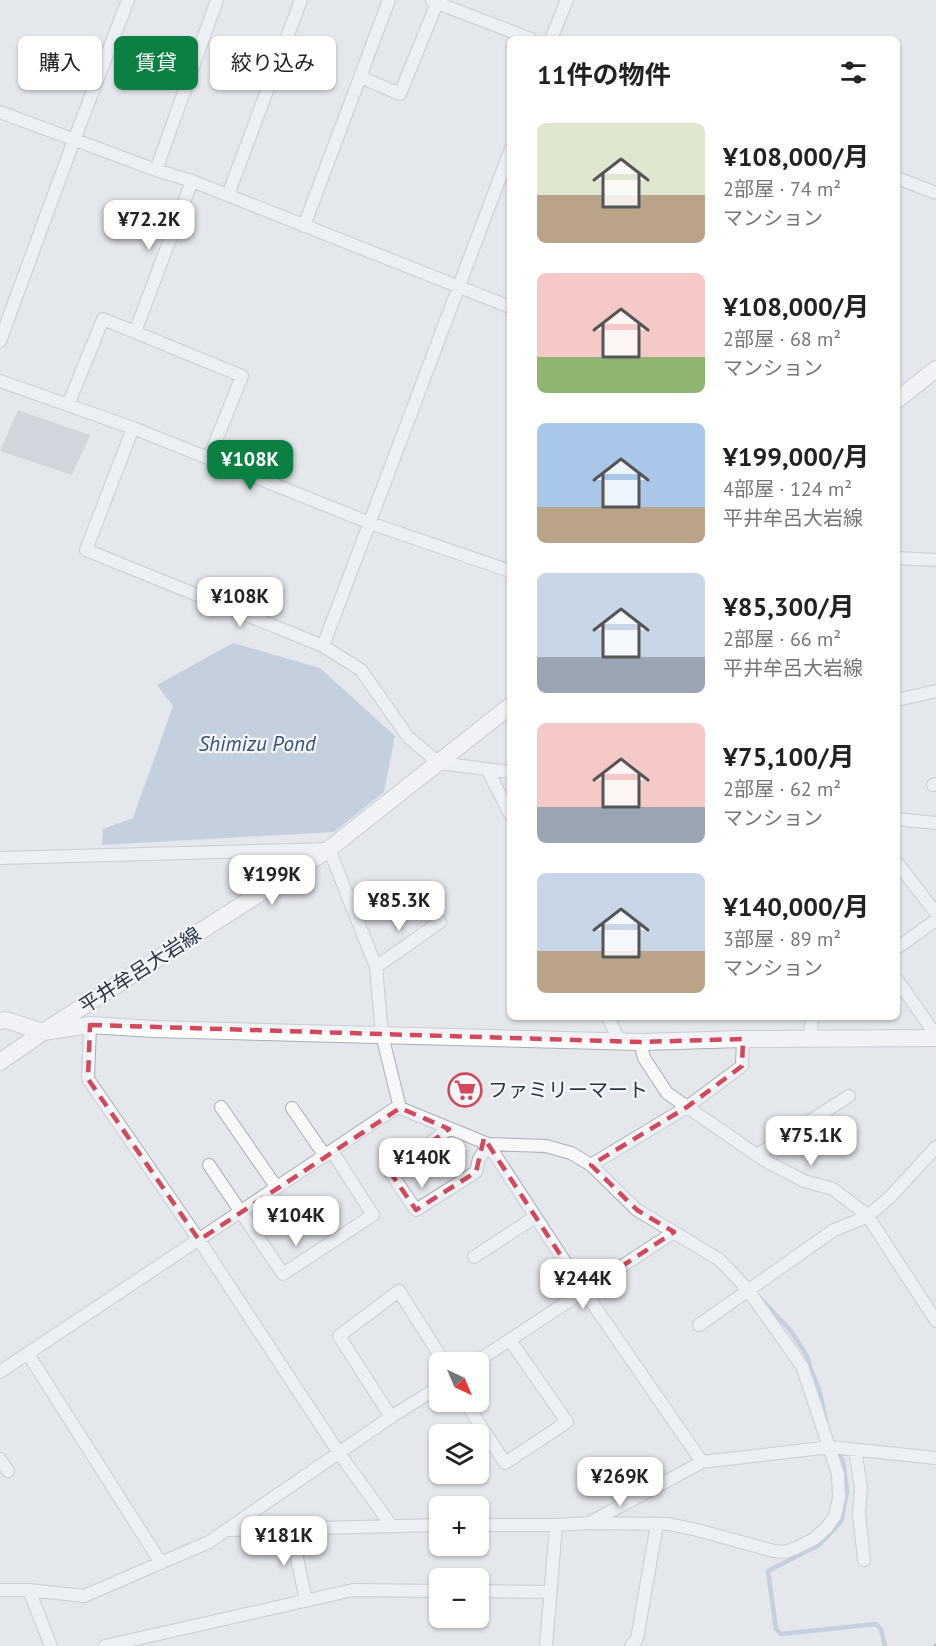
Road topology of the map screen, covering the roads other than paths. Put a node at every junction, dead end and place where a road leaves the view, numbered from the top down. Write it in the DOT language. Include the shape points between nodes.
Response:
graph roads {
  1 [pos="128,0"];
  2 [pos="217,0"];
  3 [pos="301,0"];
  4 [pos="389,0"];
  5 [pos="567,0"];
  6 [pos="433,2"];
  7 [pos="523,36"];
  8 [pos="552,36"];
  9 [pos="360,77"];
  10 [pos="0,112"];
  11 [pos="74,140"];
  12 [pos="507,159"];
  13 [pos="156,170"];
  14 [pos="900,179"];
  15 [pos="192,181"];
  16 [pos="936,193"];
  17 [pos="228,195"];
  18 [pos="304,226"];
  19 [pos="460,287"];
  20 [pos="507,306"];
  21 [pos="135,332"];
  22 [pos="0,341"];
  23 [pos="936,369"];
  24 [pos="0,381"];
  25 [pos="900,398"];
  26 [pos="68,405"];
  27 [pos="133,428"];
  28 [pos="208,458"];
  29 [pos="370,524"];
  30 [pos="900,558"];
  31 [pos="936,560"];
  32 [pos="507,570"];
  33 [pos="323,646"];
  34 [pos="936,691"];
  35 [pos="900,699"];
  36 [pos="507,708"];
  37 [pos="440,764"];
  38 [pos="487,769"];
  39 [pos="507,772"];
  40 [pos="507,808"];
  41 [pos="900,819"];
  42 [pos="936,823"];
  43 [pos="329,849"];
  44 [pos="0,858"];
  45 [pos="900,867"];
  46 [pos="936,913"];
  47 [pos="936,920"];
  48 [pos="440,922"];
  49 [pos="900,946"];
  50 [pos="376,967"];
  51 [pos="900,984"];
  52 [pos="609,1020"];
  53 [pos="812,1020"];
  54 [pos="0,1021"];
  55 [pos="90,1026"];
  56 [pos="43,1032"];
  57 [pos="382,1035"];
  58 [pos="936,1036"];
  59 [pos="743,1039"];
  60 [pos="810,1039"];
  61 [pos="620,1042"];
  62 [pos="640,1042"];
  63 [pos="0,1062"];
  64 [pos="849,1096"];
  65 [pos="221,1107"];
  66 [pos="687,1107"];
  67 [pos="292,1108"];
  68 [pos="400,1108"];
  69 [pos="449,1129"];
  70 [pos="488,1144"];
  71 [pos="936,1147"];
  72 [pos="328,1153"];
  73 [pos="757,1155"];
  74 [pos="209,1165"];
  75 [pos="591,1165"];
  76 [pos="277,1188"];
  77 [pos="240,1212"];
  78 [pos="867,1215"];
  79 [pos="535,1217"];
  80 [pos="674,1232"];
  81 [pos="199,1240"];
  82 [pos="474,1257"];
  83 [pos="748,1290"];
  84 [pos="584,1291"];
  85 [pos="936,1321"];
  86 [pos="699,1325"];
  87 [pos="510,1340"];
  88 [pos="438,1352"];
  89 [pos="28,1354"];
  90 [pos="489,1354"];
  91 [pos="0,1372"];
  92 [pos="429,1393"];
  93 [pos="472,1412"];
  94 [pos="391,1417"];
  95 [pos="831,1447"];
  96 [pos="850,1449"];
  97 [pos="339,1453"];
  98 [pos="936,1458"];
  99 [pos="0,1459"];
  100 [pos="702,1462"];
  101 [pos="8,1471"];
  102 [pos="590,1523"];
  103 [pos="657,1524"];
  104 [pos="429,1525"];
  105 [pos="489,1525"];
  106 [pos="556,1525"];
  107 [pos="391,1526"];
  108 [pos="291,1528"];
  109 [pos="226,1530"];
  110 [pos="864,1560"];
  111 [pos="161,1563"];
  112 [pos="0,1590"];
  113 [pos="29,1590"];
  114 [pos="429,1591"];
  115 [pos="489,1591"];
  116 [pos="550,1592"];
  117 [pos="306,1601"];
  118 [pos="51,1646"];
  119 [pos="105,1646"];
  120 [pos="546,1646"];
  121 [pos="631,1646"];
  1 -- 11 [label="street"];
  2 -- 13 [label="street"];
  3 -- 17 [label="street"];
  4 -- 9 [label="street"];
  5 -- 8 [label="street"];
  6 -- 7 [label="street"];
  6 -- 9 [label="street" via="400,94"];
  9 -- 18 [label="street"];
  10 -- 11 [label="street"];
  11 -- 13 [label="street"];
  11 -- 22 [label="street"];
  12 -- 19 [label="street"];
  13 -- 15 [label="street"];
  14 -- 16 [label="street"];
  15 -- 17 [label="street"];
  15 -- 21 [label="street"];
  17 -- 18 [label="street"];
  18 -- 19 [label="street"];
  19 -- 20 [label="street"];
  19 -- 29 [label="street"];
  21 -- 26 [label="street" via="103,319"];
  21 -- 28 [label="street" via="242,375"];
  23 -- 25 [label="street"];
  24 -- 26 [label="street"];
  26 -- 27 [label="street"];
  27 -- 28 [label="street"];
  27 -- 33 [label="street" via="86,550"];
  28 -- 29 [label="street"];
  29 -- 32 [label="street"];
  29 -- 33 [label="street"];
  30 -- 31 [label="street"];
  33 -- 37 [label="street" via="361,670 408,737"];
  34 -- 35 [label="street"];
  36 -- 37 [label="street, 平井牟呂大岩線"];
  37 -- 38 [label="street"];
  37 -- 43 [label="street, 平井牟呂大岩線"];
  38 -- 39 [label="street"];
  38 -- 40 [label="street"];
  41 -- 42 [label="street"];
  43 -- 44 [label="street"];
  43 -- 50 [label="street"];
  43 -- 56 [label="street, 平井牟呂大岩線"];
  45 -- 46 [label="street"];
  47 -- 49 [label="street"];
  48 -- 50 [label="street"];
  50 -- 57 [label="street"];
  51 -- 58 [label="street"];
  52 -- 61 [label="street"];
  53 -- 60 [label="street"];
  54 -- 56 [label="street"];
  55 -- 56 [label="street"];
  55 -- 57 [label="street"];
  55 -- 81 [label="street" via="88,1079"];
  56 -- 63 [label="street, 平井牟呂大岩線"];
  57 -- 61 [label="street"];
  57 -- 68 [label="street"];
  58 -- 60 [label="street"];
  59 -- 60 [label="street"];
  59 -- 62 [label="street"];
  59 -- 66 [label="street" via="742,1066"];
  61 -- 62 [label="street"];
  62 -- 66 [label="street" via="644,1058 667,1093"];
  64 -- 73 [label="street"];
  65 -- 76 [label="street"];
  66 -- 73 [label="street"];
  66 -- 75 [label="street"];
  67 -- 72 [label="street"];
  68 -- 69 [label="street"];
  68 -- 72 [label="street"];
  69 -- 70 [label="street"];
  69 -- 70 [label="street" via="390,1172 416,1210 476,1172"];
  70 -- 75 [label="street" via="546,1146 571,1153"];
  70 -- 79 [label="street"];
  71 -- 78 [label="street" via="892,1195"];
  72 -- 76 [label="street"];
  72 -- 77 [label="street" via="373,1215 283,1274"];
  73 -- 78 [label="street" via="804,1181 833,1188"];
  74 -- 77 [label="street"];
  75 -- 80 [label="street" via="637,1210"];
  76 -- 77 [label="street"];
  77 -- 81 [label="street"];
  78 -- 83 [label="street" via="834,1230"];
  78 -- 85 [label="street"];
  79 -- 82 [label="street"];
  79 -- 84 [label="street"];
  80 -- 83 [label="street" via="720,1260"];
  80 -- 84 [label="street"];
  81 -- 89 [label="street"];
  81 -- 97 [label="street"];
  83 -- 86 [label="street"];
  83 -- 95 [label="street" via="802,1366"];
  84 -- 87 [label="street"];
  84 -- 100 [label="street"];
  87 -- 90 [label="street"];
  87 -- 93 [label="street" via="567,1422 505,1463"];
  88 -- 94 [label="street" via="399,1291 339,1336"];
  89 -- 91 [label="street"];
  89 -- 111 [label="street"];
  92 -- 94 [label="street"];
  94 -- 97 [label="street"];
  95 -- 96 [label="street"];
  95 -- 100 [label="street"];
  95 -- 103 [label="street" via="838,1474 835,1516 814,1539 796,1548 774,1551 698,1530"];
  96 -- 98 [label="street"];
  96 -- 110 [label="street" via="861,1486 859,1514"];
  97 -- 107 [label="street"];
  97 -- 109 [label="street"];
  99 -- 101 [label="street"];
  100 -- 102 [label="street"];
  102 -- 103 [label="street"];
  102 -- 106 [label="street"];
  103 -- 121 [label="street" via="637,1639"];
  104 -- 107 [label="street"];
  105 -- 106 [label="street"];
  106 -- 116 [label="street"];
  107 -- 108 [label="street"];
  108 -- 109 [label="street"];
  108 -- 117 [label="street"];
  109 -- 111 [label="street" via="209,1542"];
  111 -- 113 [label="street" via="84,1596"];
  112 -- 113 [label="street"];
  113 -- 118 [label="street"];
  114 -- 117 [label="street" via="353,1590"];
  115 -- 116 [label="street"];
  116 -- 120 [label="street"];
  117 -- 119 [label="street"];
}
